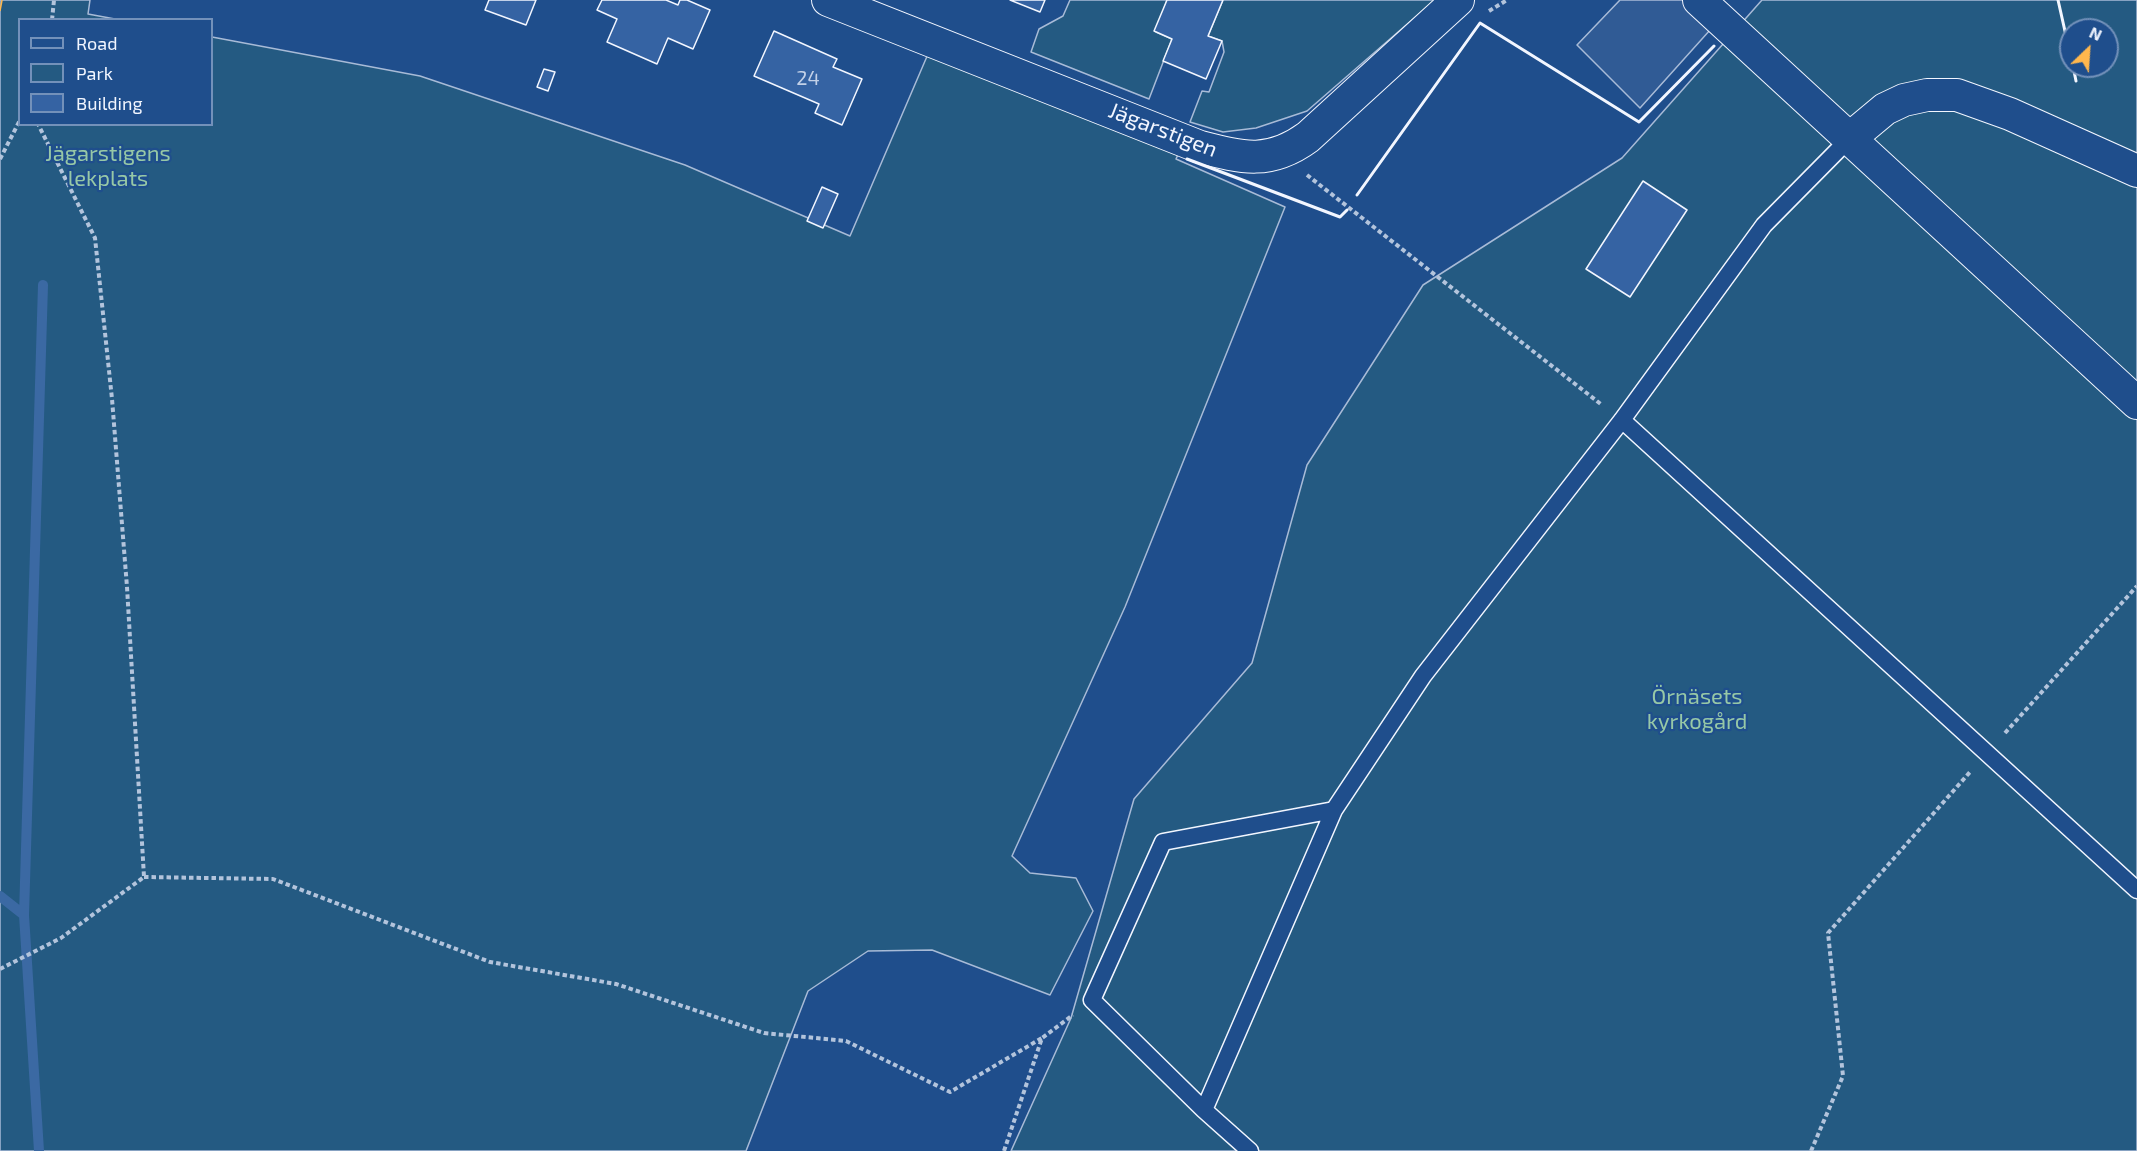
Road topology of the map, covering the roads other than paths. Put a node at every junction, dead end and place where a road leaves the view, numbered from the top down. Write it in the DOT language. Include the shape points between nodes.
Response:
graph roads {
  1 [pos="828,0"];
  2 [pos="1458,0"];
  3 [pos="1699,0"];
  4 [pos="1850,139"];
  5 [pos="2137,171"];
  6 [pos="2137,403"];
  7 [pos="1622,420"];
  8 [pos="1335,810"];
  9 [pos="2137,890"];
  10 [pos="1204,1110"];
  11 [pos="1250,1151"];
  1 -- 2 [label="street, Jägarstigen" via="1200,147 1257,158 1280,154 1308,137"];
  3 -- 4 [label="street"];
  4 -- 5 [label="street" via="1885,109 1904,100 1957,95 2010,114"];
  4 -- 6 [label="street"];
  4 -- 7 [label="lane" via="1764,225"];
  7 -- 8 [label="lane" via="1424,676"];
  7 -- 9 [label="lane"];
  8 -- 10 [label="lane"];
  8 -- 10 [label="lane" via="1163,842 1092,1000"];
  10 -- 11 [label="lane"];
}
